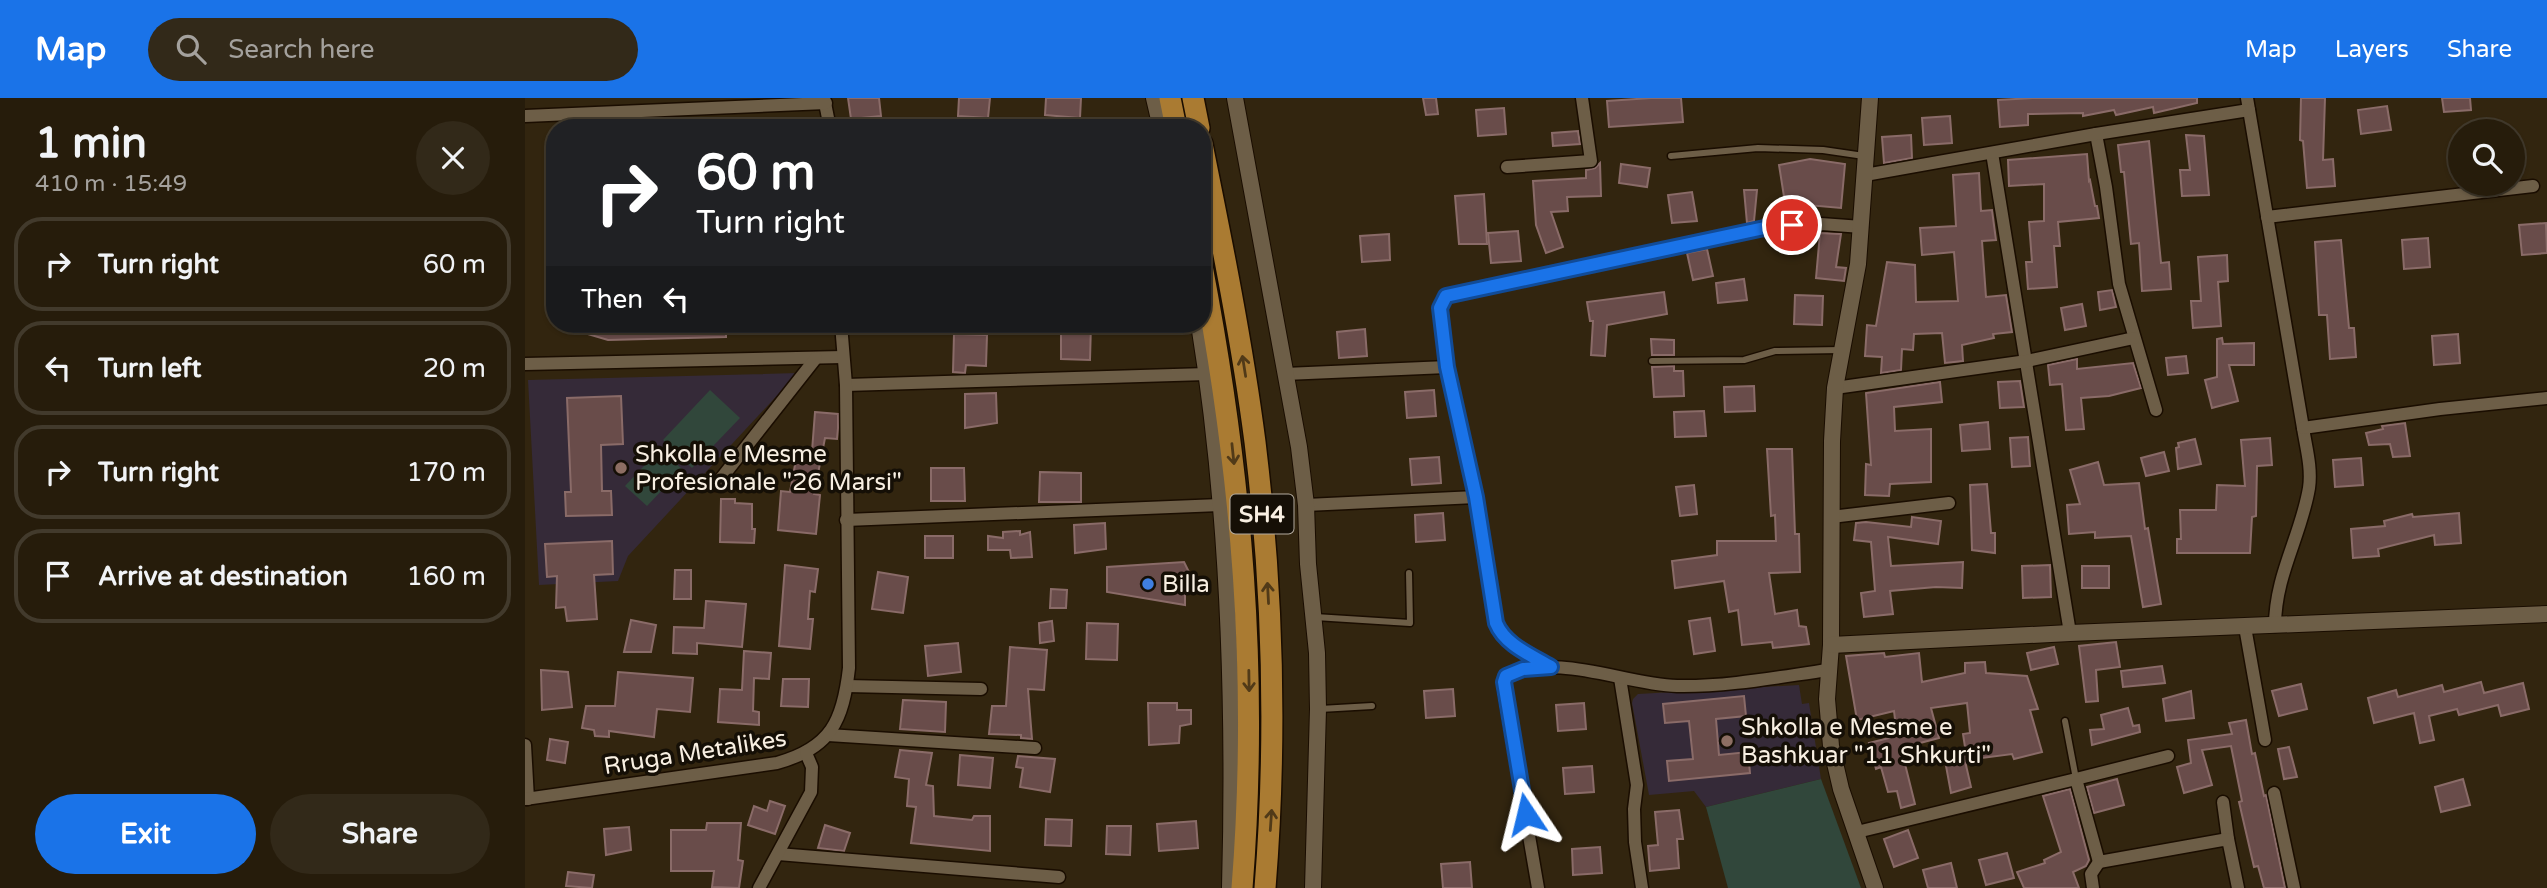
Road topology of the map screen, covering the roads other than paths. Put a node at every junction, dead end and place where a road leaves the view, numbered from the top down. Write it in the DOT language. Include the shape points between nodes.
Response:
graph roads {
  1 [pos="1154,98"];
  2 [pos="1170,98"];
  3 [pos="1193,98"];
  4 [pos="1234,98"];
  5 [pos="1582,98"];
  6 [pos="1870,98"];
  7 [pos="825,101"];
  8 [pos="2248,104"];
  9 [pos="525,116"];
  10 [pos="828,119"];
  11 [pos="1159,119"];
  12 [pos="1174,119"];
  13 [pos="1197,119"];
  14 [pos="2095,134"];
  15 [pos="1992,153"];
  16 [pos="1671,156"];
  17 [pos="1866,156"];
  18 [pos="1507,167"];
  19 [pos="1865,175"];
  20 [pos="2533,186"];
  21 [pos="1211,191"];
  22 [pos="2267,217"];
  23 [pos="1861,227"];
  24 [pos="1211,311"];
  25 [pos="842,333"];
  26 [pos="1200,333"];
  27 [pos="2134,338"];
  28 [pos="1842,350"];
  29 [pos="843,357"];
  30 [pos="816,358"];
  31 [pos="1652,361"];
  32 [pos="2027,361"];
  33 [pos="525,364"];
  34 [pos="1447,367"];
  35 [pos="1207,374"];
  36 [pos="1285,374"];
  37 [pos="846,385"];
  38 [pos="1835,388"];
  39 [pos="2547,398"];
  40 [pos="2156,410"];
  41 [pos="2303,428"];
  42 [pos="716,485"];
  43 [pos="1476,497"];
  44 [pos="1949,503"];
  45 [pos="1220,505"];
  46 [pos="1306,505"];
  47 [pos="1831,517"];
  48 [pos="846,520"];
  49 [pos="1409,573"];
  50 [pos="2547,614"];
  51 [pos="1314,617"];
  52 [pos="2275,626"];
  53 [pos="2245,627"];
  54 [pos="2070,633"];
  55 [pos="1831,645"];
  56 [pos="1551,667"];
  57 [pos="1828,670"];
  58 [pos="1620,678"];
  59 [pos="847,686"];
  60 [pos="981,688"];
  61 [pos="1372,706"];
  62 [pos="1318,709"];
  63 [pos="2065,720"];
  64 [pos="828,735"];
  65 [pos="2265,740"];
  66 [pos="525,745"];
  67 [pos="1035,748"];
  68 [pos="806,753"];
  69 [pos="2168,757"];
  70 [pos="2076,779"];
  71 [pos="2274,793"];
  72 [pos="527,799"];
  73 [pos="2223,802"];
  74 [pos="1857,832"];
  75 [pos="2228,839"];
  76 [pos="778,854"];
  77 [pos="2099,862"];
  78 [pos="1059,877"];
  79 [pos="759,888"];
  80 [pos="1230,888"];
  81 [pos="1242,888"];
  82 [pos="1265,888"];
  83 [pos="1313,888"];
  84 [pos="1538,888"];
  85 [pos="1642,888"];
  86 [pos="1875,888"];
  87 [pos="2093,888"];
  88 [pos="2238,888"];
  89 [pos="2294,888"];
  1 -- 11 [label="street"];
  2 -- 12 [label="highway"];
  3 -- 13 [label="highway"];
  4 -- 36 [label="street"];
  5 -- 18 [label="street" via="1591,161"];
  6 -- 17 [label="street"];
  7 -- 9 [label="street"];
  7 -- 10 [label="street"];
  8 -- 14 [label="street"];
  8 -- 22 [label="street"];
  14 -- 15 [label="street"];
  14 -- 27 [label="street" via="2119,284"];
  15 -- 19 [label="street"];
  15 -- 32 [label="street"];
  16 -- 17 [label="lane" via="1758,148"];
  17 -- 19 [label="street"];
  19 -- 23 [label="street"];
  20 -- 22 [label="street"];
  82 -- 21 [label="highway, SH4, one-way" via="1273,716 1264,534 1243,358"];
  22 -- 41 [label="street"];
  23 -- 28 [label="street"];
  23 -- 34 [label="street" via="1769,227 1446,296 1440,308"];
  24 -- 81 [label="highway, SH4, one-way" via="1232,444 1243,561 1249,807"];
  25 -- 29 [label="street, Rruga Metalikes"];
  26 -- 35 [label="street"];
  27 -- 32 [label="street"];
  27 -- 40 [label="street"];
  28 -- 31 [label="lane" via="1775,351 1744,360"];
  28 -- 38 [label="street"];
  29 -- 30 [label="street"];
  29 -- 37 [label="street, Rruga Metalikes"];
  30 -- 33 [label="street"];
  30 -- 42 [label="street"];
  32 -- 38 [label="street"];
  32 -- 54 [label="street"];
  34 -- 36 [label="street"];
  34 -- 43 [label="street"];
  35 -- 37 [label="street"];
  35 -- 45 [label="street"];
  36 -- 46 [label="street"];
  37 -- 48 [label="street, Rruga Metalikes"];
  38 -- 47 [label="street"];
  39 -- 41 [label="street"];
  41 -- 52 [label="street" via="2309,487 2277,592"];
  43 -- 46 [label="street"];
  43 -- 56 [label="street" via="1500,634"];
  44 -- 47 [label="street"];
  45 -- 48 [label="street"];
  45 -- 80 [label="street" via="1229,632"];
  46 -- 51 [label="street"];
  47 -- 55 [label="street"];
  48 -- 59 [label="street, Rruga Metalikes"];
  49 -- 51 [label="lane" via="1410,624"];
  50 -- 52 [label="street"];
  51 -- 62 [label="street"];
  52 -- 53 [label="street"];
  53 -- 54 [label="street"];
  53 -- 65 [label="street"];
  54 -- 55 [label="street"];
  55 -- 57 [label="street"];
  56 -- 58 [label="street"];
  56 -- 84 [label="street" via="1523,669 1506,676 1504,682"];
  57 -- 58 [label="street" via="1707,685 1675,686"];
  57 -- 74 [label="street" via="1832,746"];
  58 -- 85 [label="street" via="1636,773 1635,842"];
  59 -- 60 [label="street"];
  59 -- 64 [label="street, Rruga Metalikes" via="839,717"];
  61 -- 62 [label="lane"];
  62 -- 83 [label="street"];
  63 -- 70 [label="lane"];
  64 -- 67 [label="street"];
  64 -- 68 [label="street, Rruga Metalikes"];
  66 -- 72 [label="street"];
  68 -- 72 [label="street, Rruga Metalikes" via="777,763"];
  68 -- 76 [label="street" via="812,768 811,792"];
  69 -- 70 [label="street"];
  70 -- 74 [label="street"];
  70 -- 77 [label="street"];
  71 -- 89 [label="street"];
  73 -- 75 [label="street"];
  74 -- 86 [label="street"];
  75 -- 77 [label="street"];
  75 -- 88 [label="street"];
  76 -- 78 [label="street"];
  76 -- 79 [label="street"];
  77 -- 87 [label="street" via="2091,874"];
}
